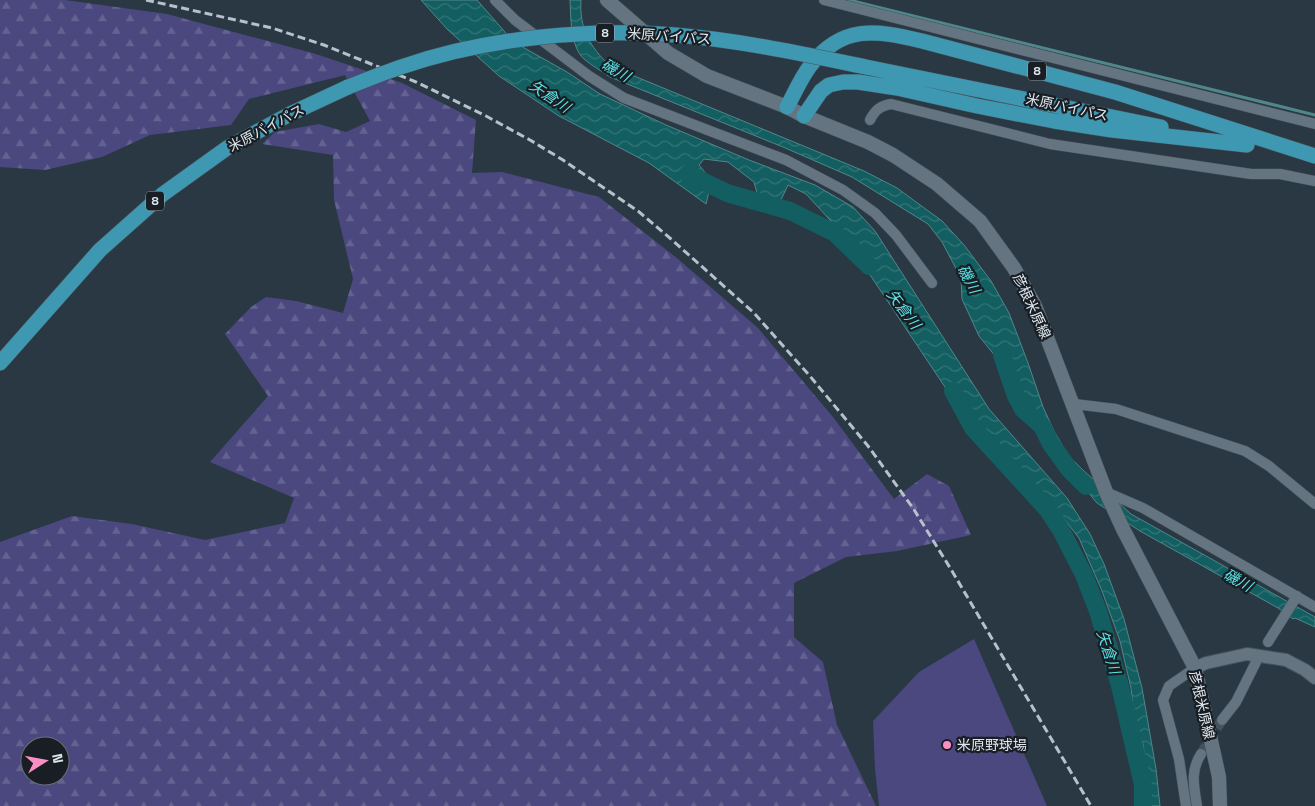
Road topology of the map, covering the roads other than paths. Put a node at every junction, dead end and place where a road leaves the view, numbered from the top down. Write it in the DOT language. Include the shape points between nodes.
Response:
graph roads {
  1 [pos="495,0"];
  2 [pos="607,0"];
  3 [pos="824,0"];
  4 [pos="787,107"];
  5 [pos="804,116"];
  6 [pos="870,120"];
  7 [pos="1315,124"];
  8 [pos="1247,145"];
  9 [pos="1315,157"];
  10 [pos="1315,181"];
  11 [pos="932,282"];
  12 [pos="0,363"];
  13 [pos="1074,404"];
  14 [pos="1106,492"];
  15 [pos="1315,504"];
  16 [pos="1295,599"];
  17 [pos="1315,607"];
  18 [pos="1268,642"];
  19 [pos="1256,662"];
  20 [pos="1194,668"];
  21 [pos="1315,678"];
  22 [pos="1222,720"];
  23 [pos="1201,754"];
  24 [pos="1186,806"];
  25 [pos="1197,806"];
  26 [pos="1220,806"];
  1 -- 11 [label="street" via="515,20 624,98 786,160 843,190 875,213"];
  2 -- 4 [label="main road, 彦根米原線" via="668,53 707,76"];
  3 -- 7 [label="street"];
  4 -- 5 [label="main road, 彦根米原線"];
  4 -- 9 [label="highway, 8" via="809,67 828,46 858,33 895,34 1115,92"];
  5 -- 8 [label="highway, 8" via="829,85 858,82 1054,121"];
  5 -- 13 [label="main road, 彦根米原線" via="893,155 937,184 980,221 1014,268 1034,306"];
  6 -- 10 [label="street" via="882,105 891,104 1050,144"];
  8 -- 9 [label="highway, 米原バイパス / 8"];
  8 -- 12 [label="highway, 米原バイパス / 8, bridge" via="743,43 675,35 610,33 495,44 402,66 290,114 227,148 163,194 100,250"];
  13 -- 14 [label="main road, 彦根米原線"];
  13 -- 15 [label="street" via="1116,409 1245,451 1269,466"];
  14 -- 16 [label="street" via="1143,508"];
  14 -- 20 [label="main road, 彦根米原線"];
  16 -- 17 [label="street"];
  16 -- 18 [label="street"];
  19 -- 22 [label="street" via="1236,702"];
  20 -- 21 [label="street" via="1247,654 1286,660"];
  20 -- 24 [label="street" via="1169,686 1163,700 1179,760"];
  20 -- 26 [label="main road, 彦根米原線" via="1219,778"];
  23 -- 25 [label="street" via="1192,778"];
}
